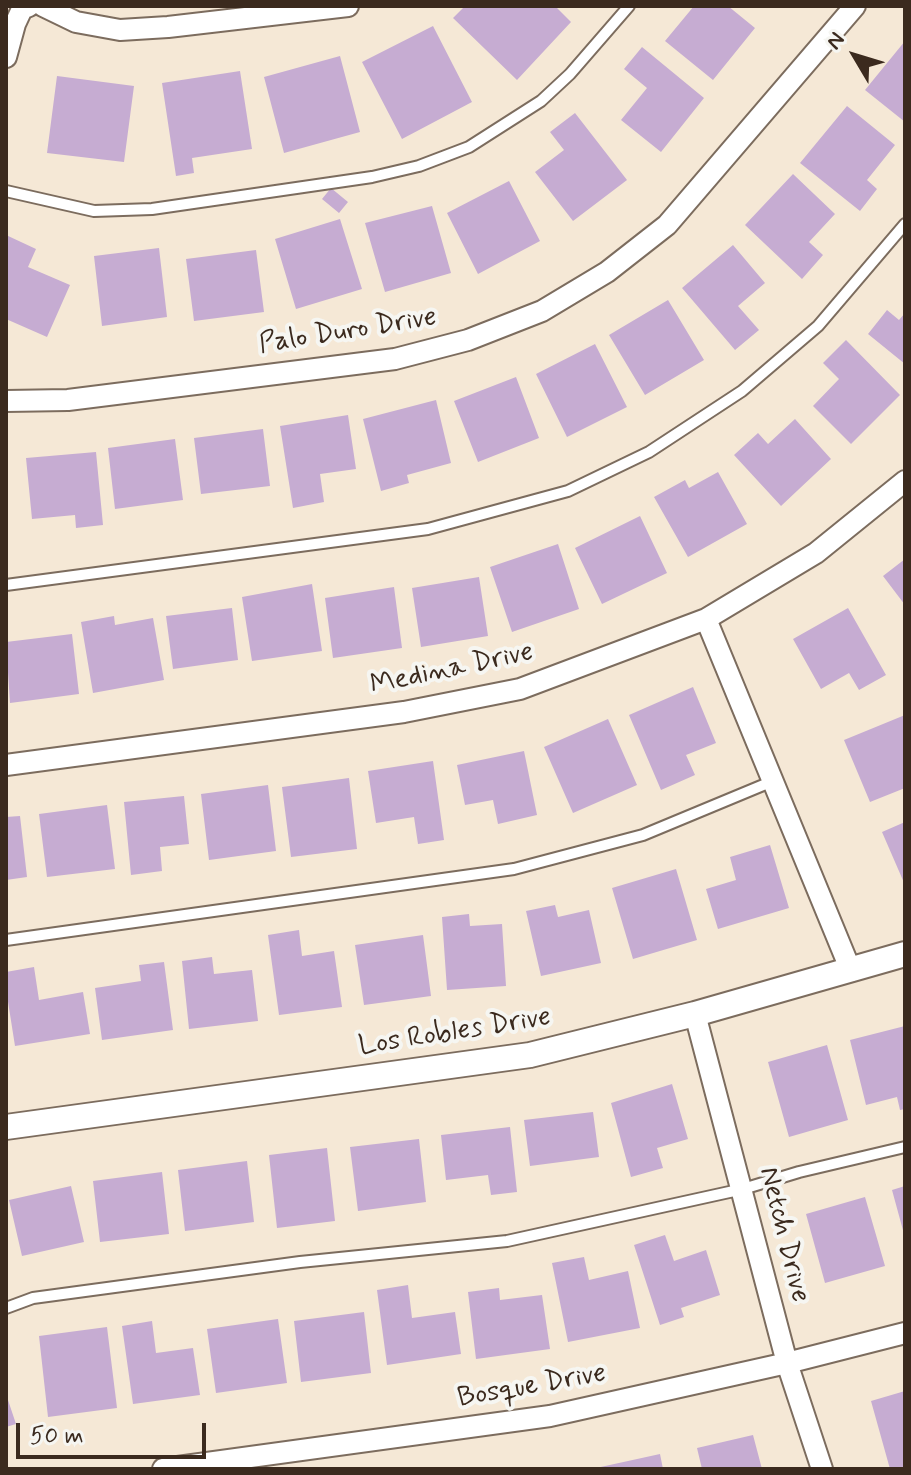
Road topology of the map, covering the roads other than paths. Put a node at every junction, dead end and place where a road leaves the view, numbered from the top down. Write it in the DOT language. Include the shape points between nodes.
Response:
graph roads {
  1 [pos="43,6"];
  2 [pos="348,6"];
  3 [pos="629,6"];
  4 [pos="855,6"];
  5 [pos="25,7"];
  6 [pos="6,57"];
  7 [pos="6,191"];
  8 [pos="905,224"];
  9 [pos="6,401"];
  10 [pos="905,481"];
  11 [pos="6,585"];
  12 [pos="706,619"];
  13 [pos="6,765"];
  14 [pos="773,781"];
  15 [pos="6,940"];
  16 [pos="905,954"];
  17 [pos="851,971"];
  18 [pos="695,1014"];
  19 [pos="6,1127"];
  20 [pos="905,1147"];
  21 [pos="743,1189"];
  22 [pos="6,1308"];
  23 [pos="905,1333"];
  24 [pos="787,1363"];
  25 [pos="163,1469"];
  26 [pos="822,1469"];
  1 -- 2 [label="street" via="76,22 120,30"];
  3 -- 7 [label="lane" via="541,101 469,147 419,166 152,209 94,211"];
  4 -- 9 [label="street, Palo Duro Drive" via="667,225 607,272 542,311 468,340 395,359 68,400"];
  5 -- 6 [label="street"];
  8 -- 11 [label="lane" via="818,326 742,391 649,452 568,491 428,529"];
  10 -- 12 [label="street, Medina Drive" via="816,553"];
  12 -- 13 [label="street, Medina Drive" via="520,689 404,712"];
  12 -- 14 [label="street"];
  14 -- 15 [label="lane" via="643,835 514,869"];
  14 -- 17 [label="street"];
  16 -- 17 [label="street, Los Robles Drive"];
  17 -- 18 [label="street, Los Robles Drive"];
  18 -- 19 [label="street, Los Robles Drive" via="530,1055"];
  18 -- 21 [label="street, Netch Drive"];
  20 -- 21 [label="lane"];
  21 -- 22 [label="lane" via="507,1241 96,1289 33,1298"];
  21 -- 24 [label="street, Netch Drive"];
  23 -- 24 [label="street, Bosque Drive"];
  24 -- 25 [label="street, Bosque Drive" via="550,1416"];
  24 -- 26 [label="street, Netch Drive"];
}
